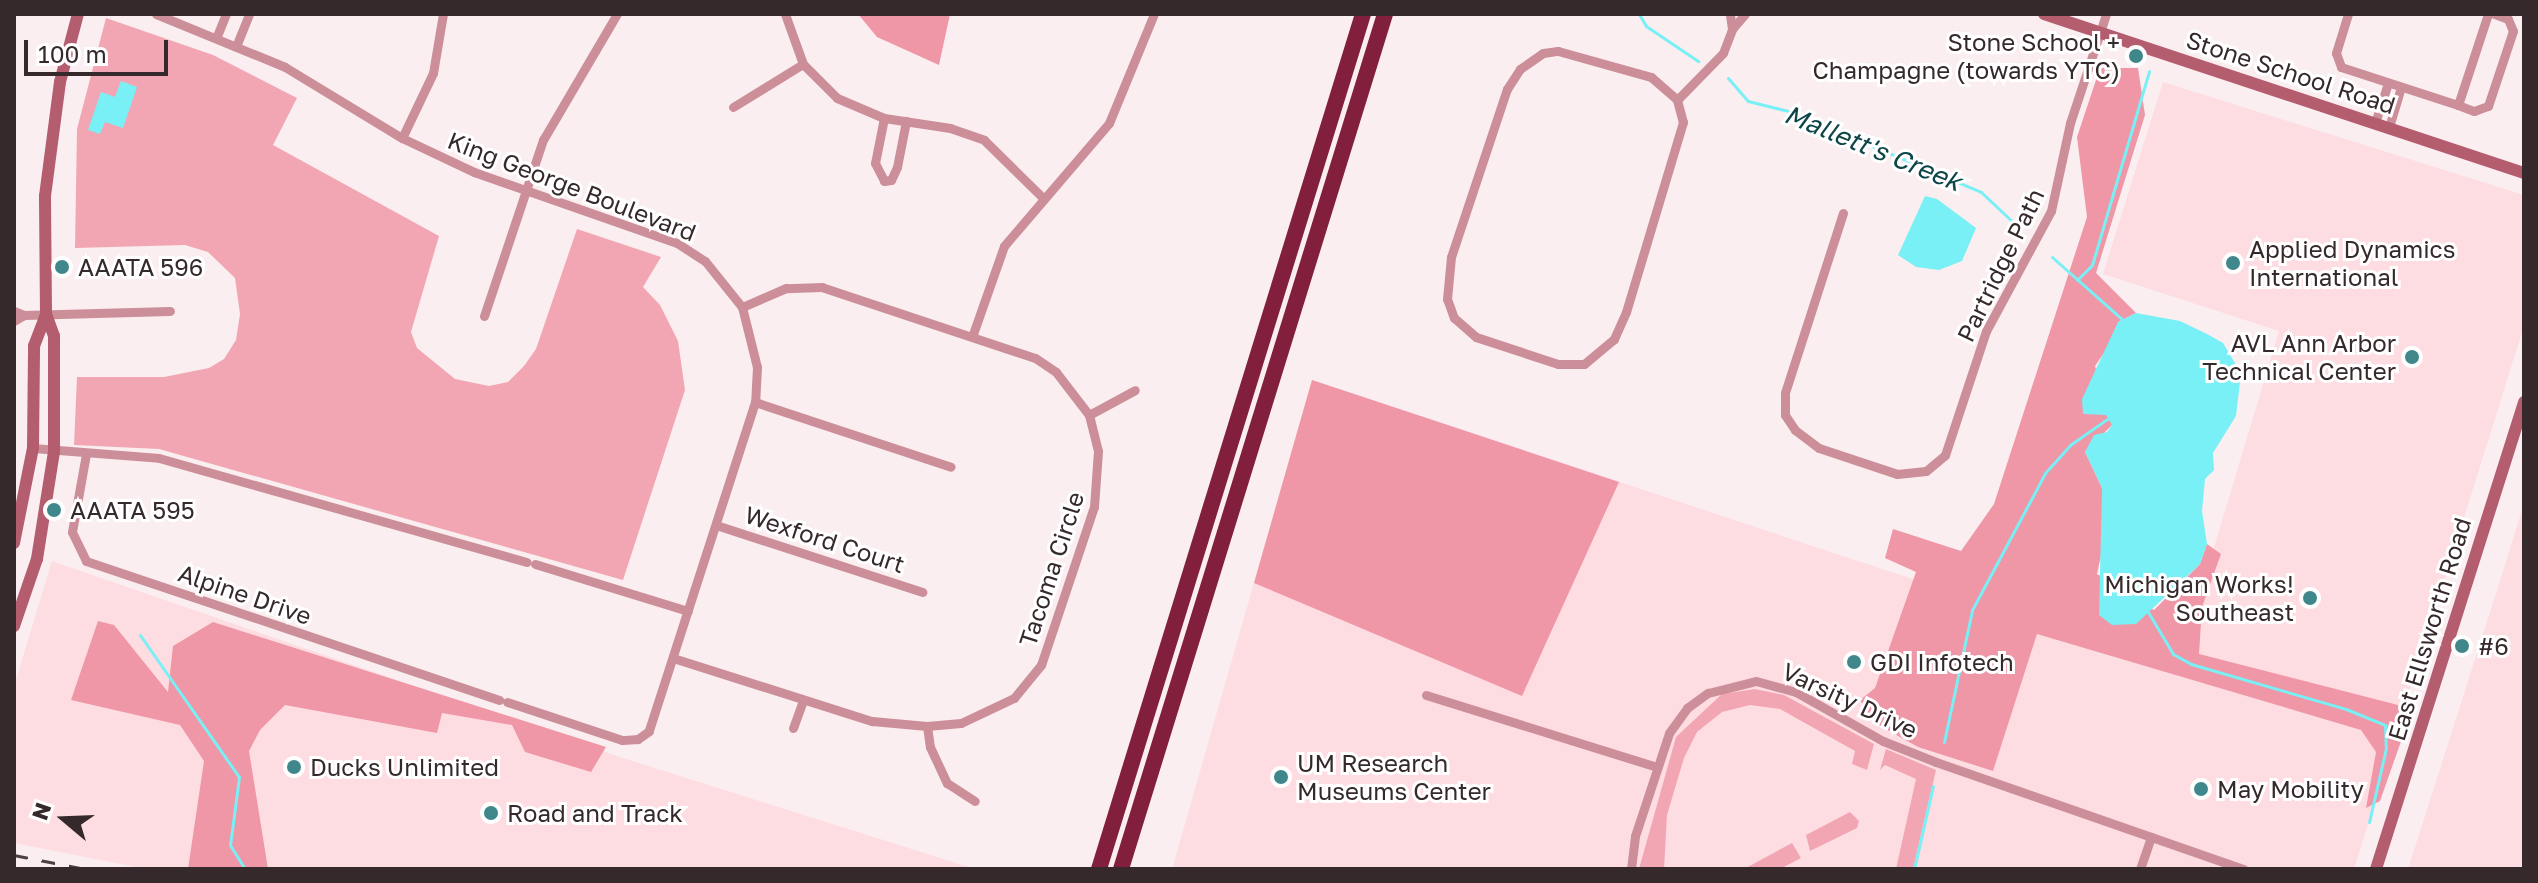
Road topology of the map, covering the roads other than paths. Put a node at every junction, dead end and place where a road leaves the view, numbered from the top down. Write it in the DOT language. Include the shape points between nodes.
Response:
graph roads {
  1 [pos="78,14"];
  2 [pos="156,14"];
  3 [pos="226,14"];
  4 [pos="249,14"];
  5 [pos="443,14"];
  6 [pos="617,14"];
  7 [pos="785,14"];
  8 [pos="1154,14"];
  9 [pos="1363,14"];
  10 [pos="1385,14"];
  11 [pos="1730,14"];
  12 [pos="1745,14"];
  13 [pos="2044,14"];
  14 [pos="2106,14"];
  15 [pos="2348,14"];
  16 [pos="2488,14"];
  17 [pos="2494,14"];
  18 [pos="1732,29"];
  19 [pos="2100,32"];
  20 [pos="217,36"];
  21 [pos="237,44"];
  22 [pos="803,64"];
  23 [pos="2388,83"];
  24 [pos="2401,87"];
  25 [pos="1677,100"];
  26 [pos="2458,105"];
  27 [pos="733,107"];
  28 [pos="884,118"];
  29 [pos="906,121"];
  30 [pos="2375,123"];
  31 [pos="2389,127"];
  32 [pos="402,138"];
  33 [pos="2524,173"];
  34 [pos="525,191"];
  35 [pos="1044,199"];
  36 [pos="1843,213"];
  37 [pos="742,307"];
  38 [pos="14,311"];
  39 [pos="170,311"];
  40 [pos="46,314"];
  41 [pos="24,315"];
  42 [pos="484,316"];
  43 [pos="14,321"];
  44 [pos="973,334"];
  45 [pos="1135,390"];
  46 [pos="755,402"];
  47 [pos="2524,402"];
  48 [pos="1089,415"];
  49 [pos="33,448"];
  50 [pos="54,452"];
  51 [pos="86,454"];
  52 [pos="951,467"];
  53 [pos="716,525"];
  54 [pos="14,543"];
  55 [pos="14,580"];
  56 [pos="28,583"];
  57 [pos="922,592"];
  58 [pos="688,611"];
  59 [pos="14,626"];
  60 [pos="673,658"];
  61 [pos="1426,695"];
  62 [pos="803,701"];
  63 [pos="927,726"];
  64 [pos="793,728"];
  65 [pos="649,731"];
  66 [pos="1657,767"];
  67 [pos="975,801"];
  68 [pos="2151,837"];
  69 [pos="1099,869"];
  70 [pos="1121,869"];
  71 [pos="1631,869"];
  72 [pos="2140,869"];
  73 [pos="2244,869"];
  74 [pos="2376,869"];
  1 -- 40 [label="main road" via="50,144"];
  2 -- 20 [label="street, King George Boulevard"];
  3 -- 20 [label="street"];
  4 -- 21 [label="street"];
  5 -- 32 [label="street" via="433,73"];
  6 -- 34 [label="street" via="552,122"];
  7 -- 22 [label="street"];
  8 -- 35 [label="street" via="1109,123"];
  9 -- 69 [label="highway"];
  10 -- 70 [label="highway"];
  11 -- 18 [label="street"];
  12 -- 18 [label="street"];
  13 -- 19 [label="main road, Stone School Road"];
  14 -- 19 [label="street, Partridge Path"];
  15 -- 23 [label="street" via="2336,61"];
  16 -- 26 [label="street"];
  17 -- 26 [label="street" via="2508,19 2513,31 2488,106 2474,111"];
  18 -- 25 [label="street" via="1708,74"];
  19 -- 30 [label="main road, Stone School Road"];
  19 -- 36 [label="street, Partridge Path" via="2070,123 2051,211 1986,331 1945,455 1926,471 1897,474 1819,448 1785,415 1785,393"];
  20 -- 21 [label="street, King George Boulevard"];
  21 -- 32 [label="street, King George Boulevard"];
  22 -- 27 [label="street"];
  22 -- 28 [label="street" via="837,98"];
  23 -- 24 [label="street"];
  23 -- 30 [label="street"];
  24 -- 26 [label="street"];
  24 -- 31 [label="street"];
  25 -- 25 [label="street" via="1681,136 1626,312 1603,351 1584,364 1558,364 1464,329 1447,299 1451,257 1507,89 1520,69 1543,53 1576,53 1651,77"];
  28 -- 29 [label="street"];
  28 -- 29 [label="street" via="875,163 884,181 891,180 897,167"];
  29 -- 35 [label="street" via="984,140"];
  30 -- 31 [label="main road, Stone School Road"];
  31 -- 33 [label="main road, Stone School Road"];
  32 -- 34 [label="street, King George Boulevard"];
  34 -- 37 [label="street, King George Boulevard" via="677,243 705,261"];
  34 -- 42 [label="street"];
  35 -- 44 [label="street" via="1004,246"];
  37 -- 44 [label="street, Tacoma Circle" via="786,288 822,287"];
  37 -- 46 [label="street, King George Boulevard" via="757,367"];
  38 -- 41 [label="street"];
  39 -- 40 [label="street"];
  40 -- 41 [label="street"];
  40 -- 49 [label="main road" via="34,346"];
  40 -- 50 [label="main road" via="54,336"];
  41 -- 43 [label="street"];
  44 -- 48 [label="street, Tacoma Circle" via="1056,372"];
  45 -- 48 [label="street"];
  46 -- 52 [label="street"];
  46 -- 53 [label="street, King George Boulevard"];
  47 -- 74 [label="main road, East Ellsworth Road"];
  48 -- 63 [label="street, Tacoma Circle" via="1098,451 1094,507 1041,665 1014,698 993,711 961,723"];
  49 -- 50 [label="street"];
  49 -- 54 [label="main road"];
  50 -- 51 [label="street"];
  50 -- 56 [label="main road"];
  51 -- 58 [label="street" via="159,458"];
  51 -- 65 [label="street, Alpine Drive" via="72,532 86,561 622,740 638,739"];
  53 -- 57 [label="street, Wexford Court"];
  53 -- 58 [label="street, King George Boulevard"];
  55 -- 56 [label="main road"];
  56 -- 59 [label="main road"];
  58 -- 60 [label="street, King George Boulevard"];
  60 -- 62 [label="street, Tacoma Circle"];
  60 -- 65 [label="street, King George Boulevard"];
  61 -- 66 [label="street"];
  62 -- 63 [label="street, Tacoma Circle" via="872,721"];
  62 -- 64 [label="street"];
  63 -- 67 [label="street" via="930,747 947,783"];
  66 -- 68 [label="street, Varsity Drive" via="1669,733 1687,708 1735,683 1771,683 1883,741"];
  66 -- 71 [label="street, Varsity Drive"];
  68 -- 72 [label="street"];
  68 -- 73 [label="street, Varsity Drive"];
}
